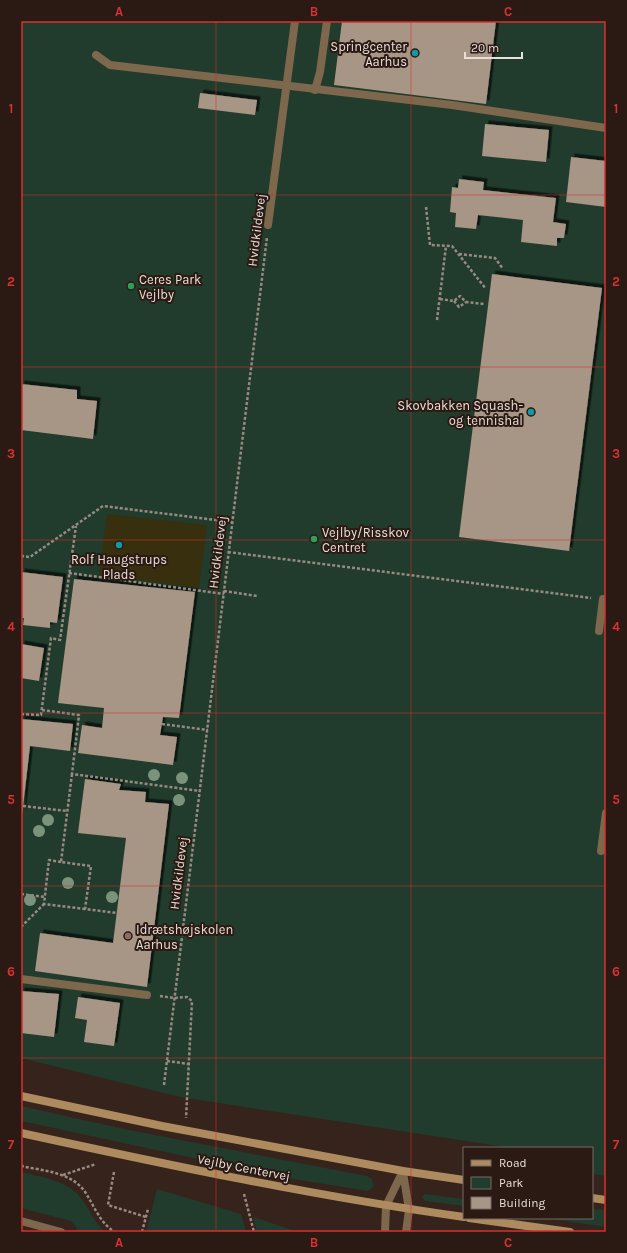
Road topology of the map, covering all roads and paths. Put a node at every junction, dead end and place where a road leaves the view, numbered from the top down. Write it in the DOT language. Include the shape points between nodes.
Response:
graph roads {
  1 [pos="295,21"];
  2 [pos="326,21"];
  3 [pos="96,55"];
  4 [pos="286,87"];
  5 [pos="315,90"];
  6 [pos="606,128"];
  7 [pos="426,207"];
  8 [pos="268,225"];
  9 [pos="446,246"];
  10 [pos="459,254"];
  11 [pos="503,269"];
  12 [pos="486,289"];
  13 [pos="440,299"];
  14 [pos="454,301"];
  15 [pos="466,302"];
  16 [pos="484,304"];
  17 [pos="437,320"];
  18 [pos="232,522"];
  19 [pos="76,526"];
  20 [pos="228,552"];
  21 [pos="21,556"];
  22 [pos="69,573"];
  23 [pos="224,593"];
  24 [pos="257,596"];
  25 [pos="603,599"];
  26 [pos="599,632"];
  27 [pos="42,710"];
  28 [pos="21,714"];
  29 [pos="162,724"];
  30 [pos="208,730"];
  31 [pos="72,774"];
  32 [pos="200,791"];
  33 [pos="23,806"];
  34 [pos="67,811"];
  35 [pos="606,813"];
  36 [pos="601,851"];
  37 [pos="61,862"];
  38 [pos="21,894"];
  39 [pos="45,896"];
  40 [pos="44,904"];
  41 [pos="85,909"];
  42 [pos="117,913"];
  43 [pos="21,927"];
  44 [pos="21,979"];
  45 [pos="147,995"];
  46 [pos="174,998"];
  47 [pos="167,1061"];
  48 [pos="189,1064"];
  49 [pos="164,1085"];
  50 [pos="21,1096"];
  51 [pos="186,1131"];
  52 [pos="21,1133"];
  53 [pos="100,1162"];
  54 [pos="21,1166"];
  55 [pos="403,1171"];
  56 [pos="114,1172"];
  57 [pos="62,1175"];
  58 [pos="240,1179"];
  59 [pos="463,1180"];
  60 [pos="593,1198"];
  61 [pos="606,1200"];
  62 [pos="386,1206"];
  63 [pos="148,1209"];
  64 [pos="409,1210"];
  65 [pos="146,1217"];
  66 [pos="463,1217"];
  67 [pos="476,1219"];
  68 [pos="21,1221"];
  69 [pos="61,1232"];
  70 [pos="115,1232"];
  71 [pos="142,1232"];
  72 [pos="254,1232"];
  73 [pos="385,1232"];
  74 [pos="406,1232"];
  75 [pos="570,1232"];
  1 -- 4 [label="street, Hvidkildevej"];
  2 -- 5 [label="street" via="320,72"];
  3 -- 4 [label="street" via="110,66"];
  4 -- 5 [label="street"];
  4 -- 8 [label="street, Hvidkildevej"];
  5 -- 6 [label="street" via="452,105"];
  7 -- 9 [label="path" via="430,245"];
  8 -- 18 [label="path, Hvidkildevej"];
  9 -- 10 [label="path" via="452,246"];
  9 -- 13 [label="path"];
  10 -- 11 [label="path" via="495,258"];
  10 -- 12 [label="path"];
  13 -- 14 [label="path"];
  13 -- 17 [label="path"];
  14 -- 15 [label="path" via="460,296"];
  14 -- 15 [label="path" via="459,307"];
  15 -- 16 [label="path"];
  18 -- 19 [label="path" via="102,506"];
  18 -- 20 [label="path, Hvidkildevej"];
  19 -- 21 [label="path" via="30,557"];
  19 -- 22 [label="path"];
  20 -- 23 [label="path, Hvidkildevej"];
  20 -- 25 [label="path"];
  22 -- 23 [label="path"];
  22 -- 27 [label="path" via="60,640 51,638"];
  23 -- 24 [label="path"];
  23 -- 30 [label="path, Hvidkildevej"];
  25 -- 26 [label="street"];
  27 -- 28 [label="path" via="41,715"];
  27 -- 31 [label="path" via="79,715"];
  29 -- 30 [label="path"];
  30 -- 32 [label="path, Hvidkildevej"];
  31 -- 32 [label="path"];
  31 -- 34 [label="path"];
  32 -- 46 [label="path, Hvidkildevej"];
  33 -- 34 [label="path"];
  34 -- 37 [label="path"];
  35 -- 36 [label="street"];
  37 -- 39 [label="path" via="49,860"];
  37 -- 41 [label="path" via="91,866"];
  38 -- 39 [label="path"];
  39 -- 40 [label="path"];
  40 -- 41 [label="path"];
  40 -- 43 [label="path"];
  41 -- 42 [label="path"];
  44 -- 45 [label="street"];
  46 -- 47 [label="path, Hvidkildevej"];
  46 -- 48 [label="path" via="186,997 192,1002"];
  47 -- 48 [label="path"];
  47 -- 49 [label="path, Hvidkildevej"];
  48 -- 51 [label="path"];
  50 -- 51 [label="street, Vejlby Centervej"];
  51 -- 55 [label="street, Vejlby Centervej"];
  52 -- 58 [label="street, Vejlby Centervej"];
  53 -- 57 [label="path"];
  54 -- 57 [label="path"];
  55 -- 59 [label="street, Vejlby Centervej"];
  55 -- 62 [label="street"];
  55 -- 64 [label="street"];
  56 -- 65 [label="path" via="108,1205"];
  57 -- 70 [label="path" via="79,1185 101,1219"];
  58 -- 62 [label="street, Vejlby Centervej"];
  58 -- 72 [label="path"];
  60 -- 61 [label="street"];
  62 -- 64 [label="street, Vejlby Centervej"];
  62 -- 73 [label="street"];
  63 -- 65 [label="path"];
  64 -- 66 [label="street, Vejlby Centervej"];
  64 -- 74 [label="street"];
  65 -- 71 [label="path"];
  67 -- 75 [label="street"];
  68 -- 69 [label="street"];
}
